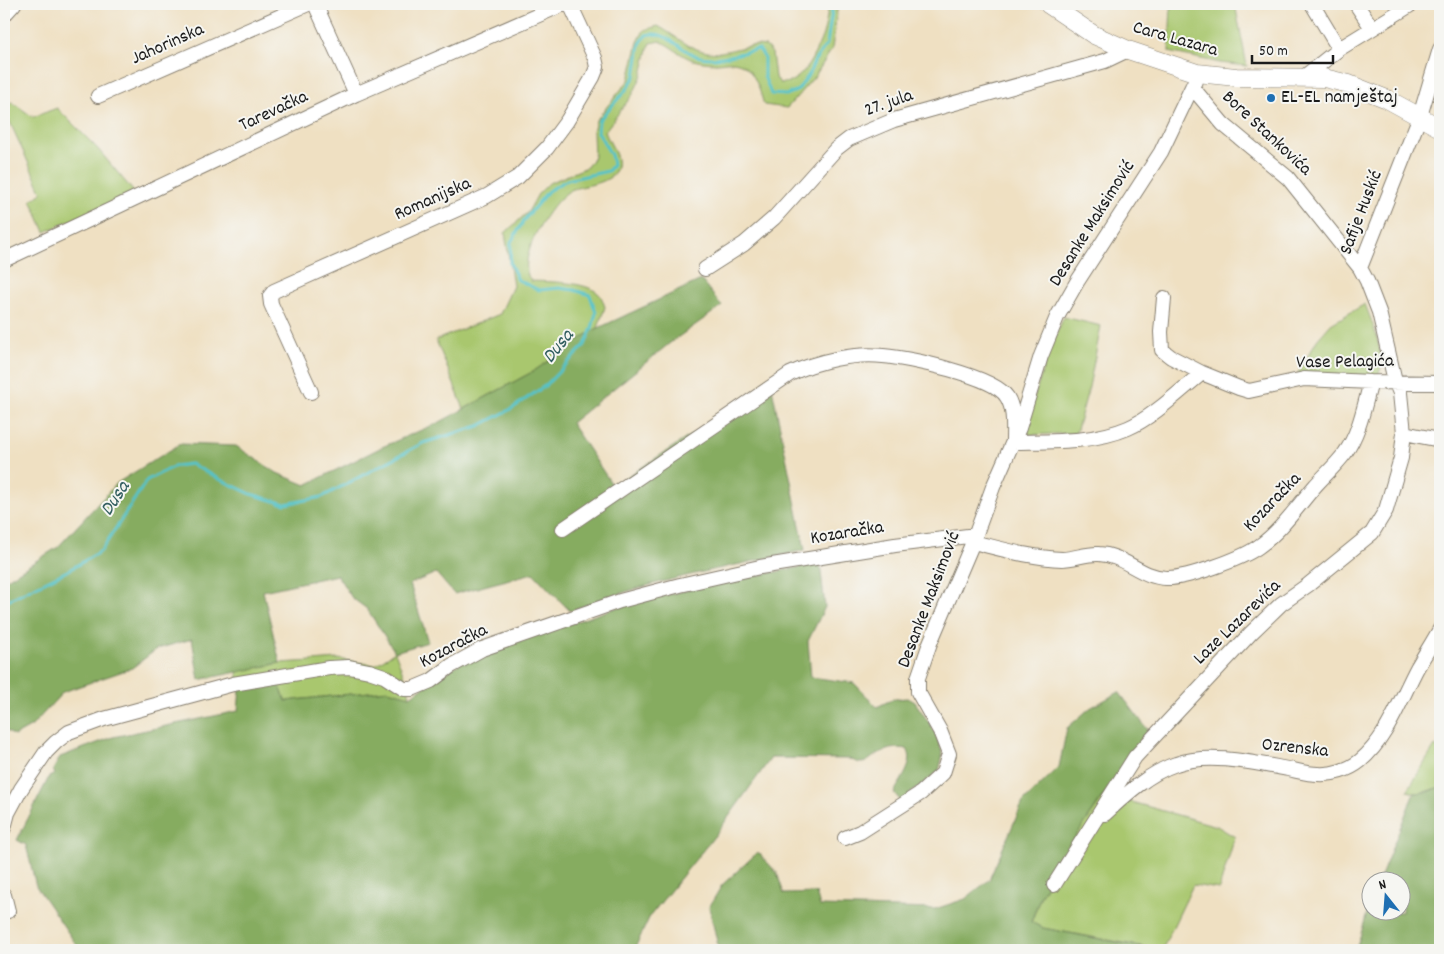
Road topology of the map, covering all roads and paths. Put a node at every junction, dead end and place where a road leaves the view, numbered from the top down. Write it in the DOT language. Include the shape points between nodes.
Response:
graph roads {
  1 [pos="14,4"];
  2 [pos="308,4"];
  3 [pos="315,4"];
  4 [pos="564,4"];
  5 [pos="570,4"];
  6 [pos="1048,4"];
  7 [pos="1312,4"];
  8 [pos="1356,4"];
  9 [pos="1412,4"];
  10 [pos="4,15"];
  11 [pos="1372,28"];
  12 [pos="1338,49"];
  13 [pos="1440,49"];
  14 [pos="1128,50"];
  15 [pos="1304,78"];
  16 [pos="1195,80"];
  17 [pos="1434,87"];
  18 [pos="356,94"];
  19 [pos="98,96"];
  20 [pos="1420,116"];
  21 [pos="1440,128"];
  22 [pos="4,260"];
  23 [pos="1360,268"];
  24 [pos="705,269"];
  25 [pos="1164,298"];
  26 [pos="1202,373"];
  27 [pos="1395,381"];
  28 [pos="1371,382"];
  29 [pos="1440,382"];
  30 [pos="311,392"];
  31 [pos="1404,433"];
  32 [pos="1440,440"];
  33 [pos="1013,442"];
  34 [pos="563,530"];
  35 [pos="974,538"];
  36 [pos="1440,628"];
  37 [pos="4,828"];
  38 [pos="1090,828"];
  39 [pos="846,838"];
  40 [pos="1054,885"];
  41 [pos="4,895"];
  42 [pos="8,911"];
  1 -- 10 [label="street"];
  2 -- 19 [label="street, Jahorinska"];
  3 -- 18 [label="street"];
  4 -- 18 [label="street, Tarevačka"];
  5 -- 30 [label="street, Romanijska" via="597,67 567,121 524,172 486,196 274,291 270,296 270,304"];
  6 -- 14 [label="main road, Cara Lazara" via="1094,35"];
  7 -- 12 [label="street"];
  8 -- 11 [label="street"];
  9 -- 11 [label="street"];
  11 -- 12 [label="street"];
  12 -- 15 [label="street"];
  13 -- 17 [label="street, Safije Huskić"];
  14 -- 16 [label="main road, Cara Lazara"];
  14 -- 24 [label="street, 27. jula" via="1105,61 894,120 849,139 836,149 774,218 744,244"];
  15 -- 16 [label="main road, Cara Lazara"];
  15 -- 20 [label="main road, Cara Lazara" via="1324,78 1348,84"];
  16 -- 23 [label="street, Bore Stankovića" via="1223,124 1288,178"];
  16 -- 33 [label="street, Desanke Maksimović" via="1161,152 1057,317"];
  17 -- 20 [label="street, Safije Huskić"];
  18 -- 22 [label="street, Tarevačka"];
  20 -- 21 [label="main road, Cara Lazara"];
  20 -- 23 [label="street, Safije Huskić"];
  23 -- 27 [label="street, Safije Huskić" via="1378,312"];
  25 -- 26 [label="street, Vase Pelagića" via="1160,332 1162,350"];
  26 -- 28 [label="street, Vase Pelagića" via="1249,391 1304,379"];
  26 -- 33 [label="street" via="1145,419 1128,428 1074,440"];
  27 -- 28 [label="street, Vase Pelagića"];
  27 -- 29 [label="street, Vase Pelagića"];
  27 -- 31 [label="street, Laze Lazarevića" via="1400,393"];
  28 -- 35 [label="street, Kozaračka" via="1357,430 1345,452 1276,531 1259,547 1240,558 1167,579 1100,554 1064,559 1045,557"];
  31 -- 32 [label="street"];
  31 -- 38 [label="street, Laze Lazarevića" via="1401,458 1386,510 1372,533 1281,604 1207,679 1135,757"];
  33 -- 34 [label="street, Desanke Maksimović" via="1012,409 1006,396 995,387 966,374 882,356 841,359 790,374"];
  33 -- 35 [label="street, Desanke Maksimović"];
  35 -- 37 [label="street, Kozaračka" via="895,545 760,567 680,585 628,599 482,649 412,689 404,689 369,671 329,668 233,684 104,719 69,732 46,752 21,789"];
  35 -- 39 [label="street, Desanke Maksimović" via="918,678 918,692 949,754 942,773 921,793"];
  36 -- 38 [label="street, Ozrenska" via="1372,750 1346,769 1318,774 1219,759 1177,763 1139,785"];
  38 -- 40 [label="street, Laze Lazarevića"];
  41 -- 42 [label="street"];
}
